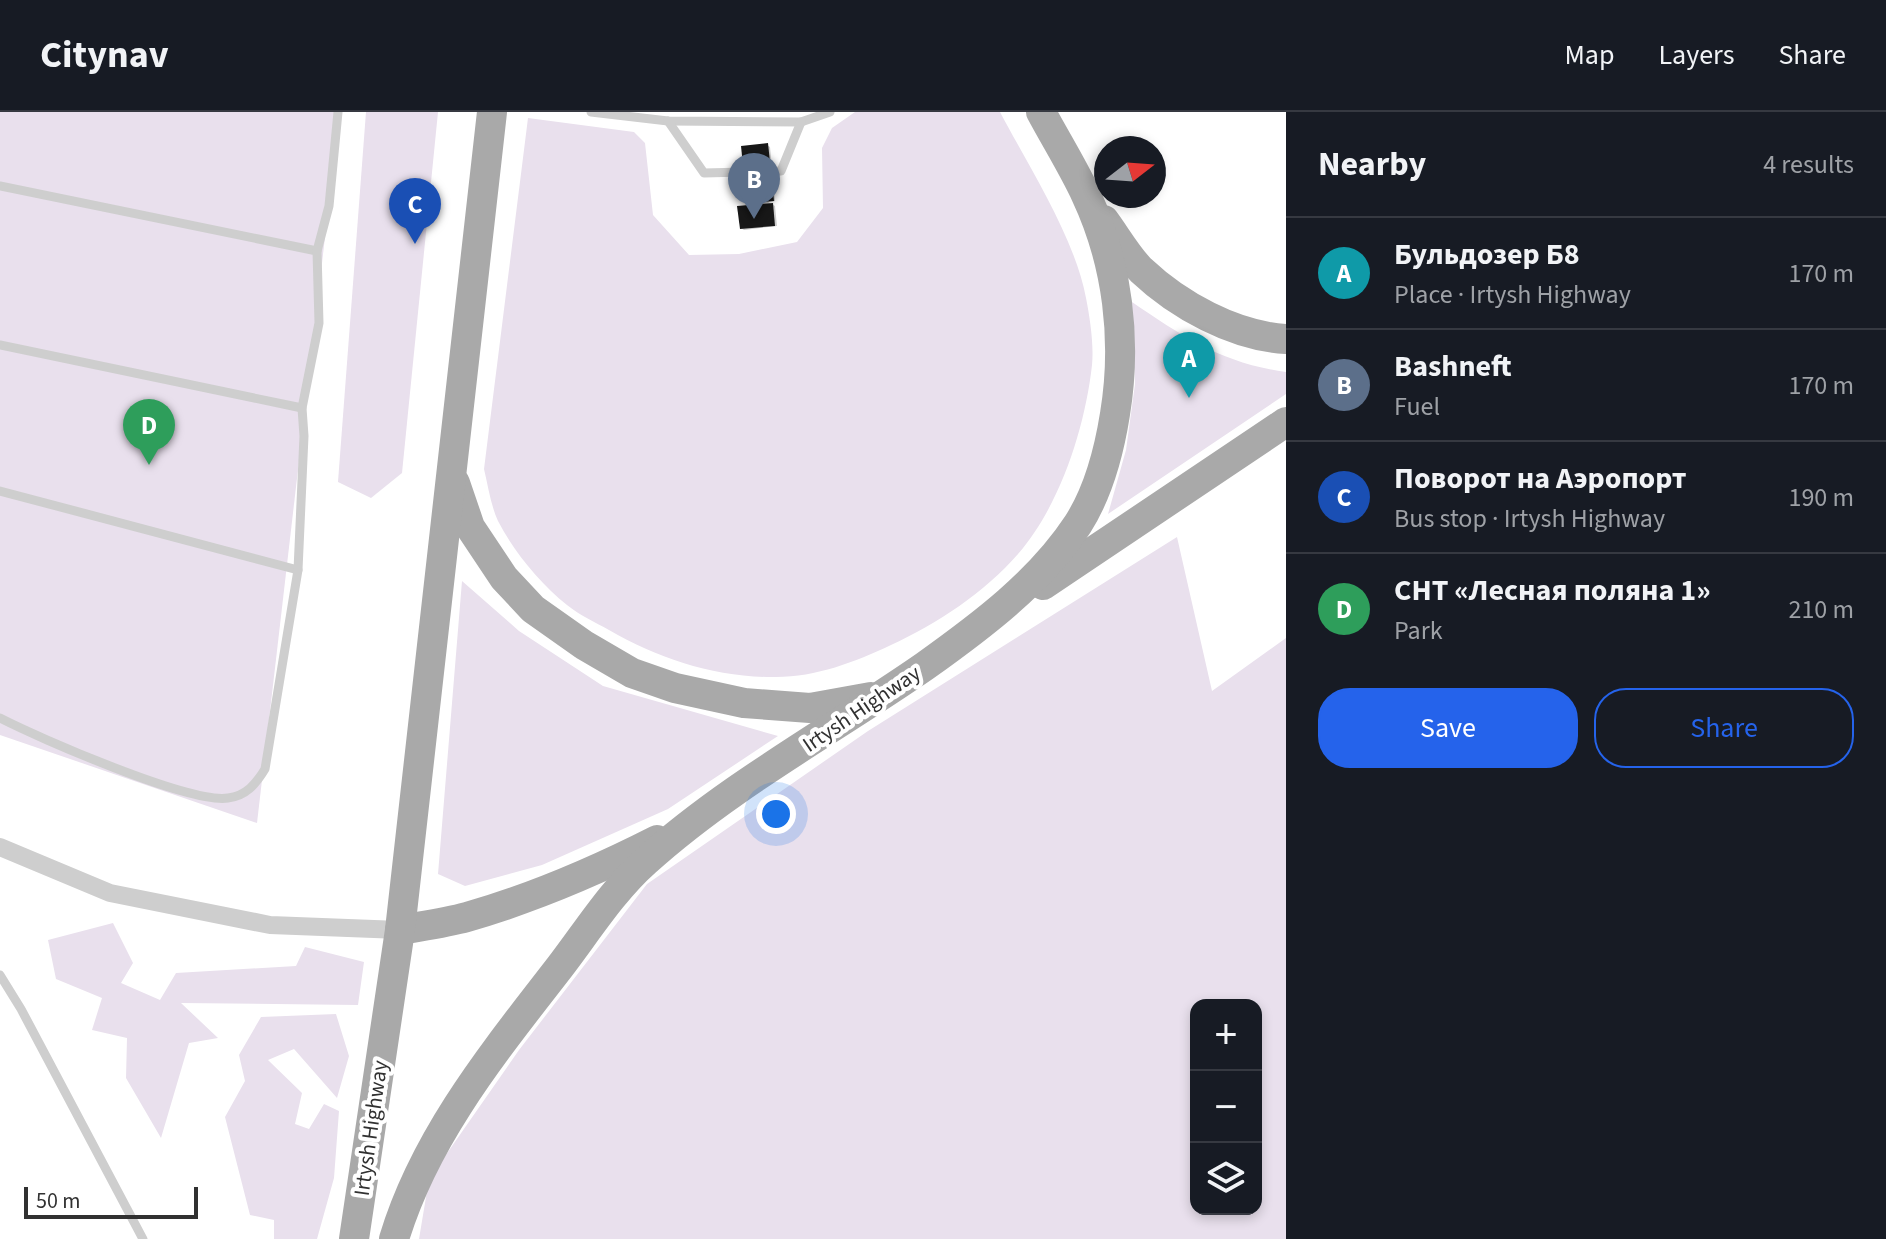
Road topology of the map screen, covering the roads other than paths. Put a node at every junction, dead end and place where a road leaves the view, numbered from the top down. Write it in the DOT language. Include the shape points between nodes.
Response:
graph roads {
  1 [pos="338,112"];
  2 [pos="492,112"];
  3 [pos="591,112"];
  4 [pos="830,112"];
  5 [pos="1041,112"];
  6 [pos="668,121"];
  7 [pos="801,122"];
  8 [pos="0,186"];
  9 [pos="1087,197"];
  10 [pos="317,251"];
  11 [pos="1286,339"];
  12 [pos="0,345"];
  13 [pos="302,408"];
  14 [pos="1286,422"];
  15 [pos="452,474"];
  16 [pos="0,491"];
  17 [pos="298,570"];
  18 [pos="978,628"];
  19 [pos="883,695"];
  20 [pos="0,718"];
  21 [pos="701,817"];
  22 [pos="0,847"];
  23 [pos="400,930"];
  24 [pos="0,975"];
  25 [pos="143,1239"];
  26 [pos="354,1239"];
  27 [pos="394,1239"];
  1 -- 10 [label="lane" via="329,206"];
  2 -- 15 [label="main road, Irtysh Highway"];
  3 -- 6 [label="lane"];
  4 -- 7 [label="lane"];
  5 -- 9 [label="main road, Irtysh Highway"];
  6 -- 7 [label="lane"];
  6 -- 7 [label="lane" via="704,173 781,171"];
  8 -- 10 [label="lane"];
  9 -- 11 [label="main road" via="1139,268 1163,288 1234,328"];
  9 -- 18 [label="main road, Irtysh Highway" via="1119,308 1121,377 1109,450 1080,521 1054,558"];
  10 -- 13 [label="lane" via="319,323"];
  12 -- 13 [label="lane"];
  13 -- 17 [label="lane"];
  14 -- 18 [label="main road"];
  15 -- 19 [label="main road" via="470,527 504,578 533,609 632,673 744,703 810,708"];
  15 -- 23 [label="main road, Irtysh Highway"];
  16 -- 17 [label="lane"];
  17 -- 20 [label="lane" via="265,769 244,794 225,799 150,781"];
  18 -- 19 [label="main road, Irtysh Highway"];
  19 -- 21 [label="main road, Irtysh Highway"];
  21 -- 23 [label="main road" via="606,866 525,899"];
  21 -- 27 [label="main road, Irtysh Highway" via="634,874 475,1078 424,1161"];
  22 -- 23 [label="street" via="110,893 270,925"];
  23 -- 26 [label="main road, Irtysh Highway"];
  24 -- 25 [label="lane"];
}
